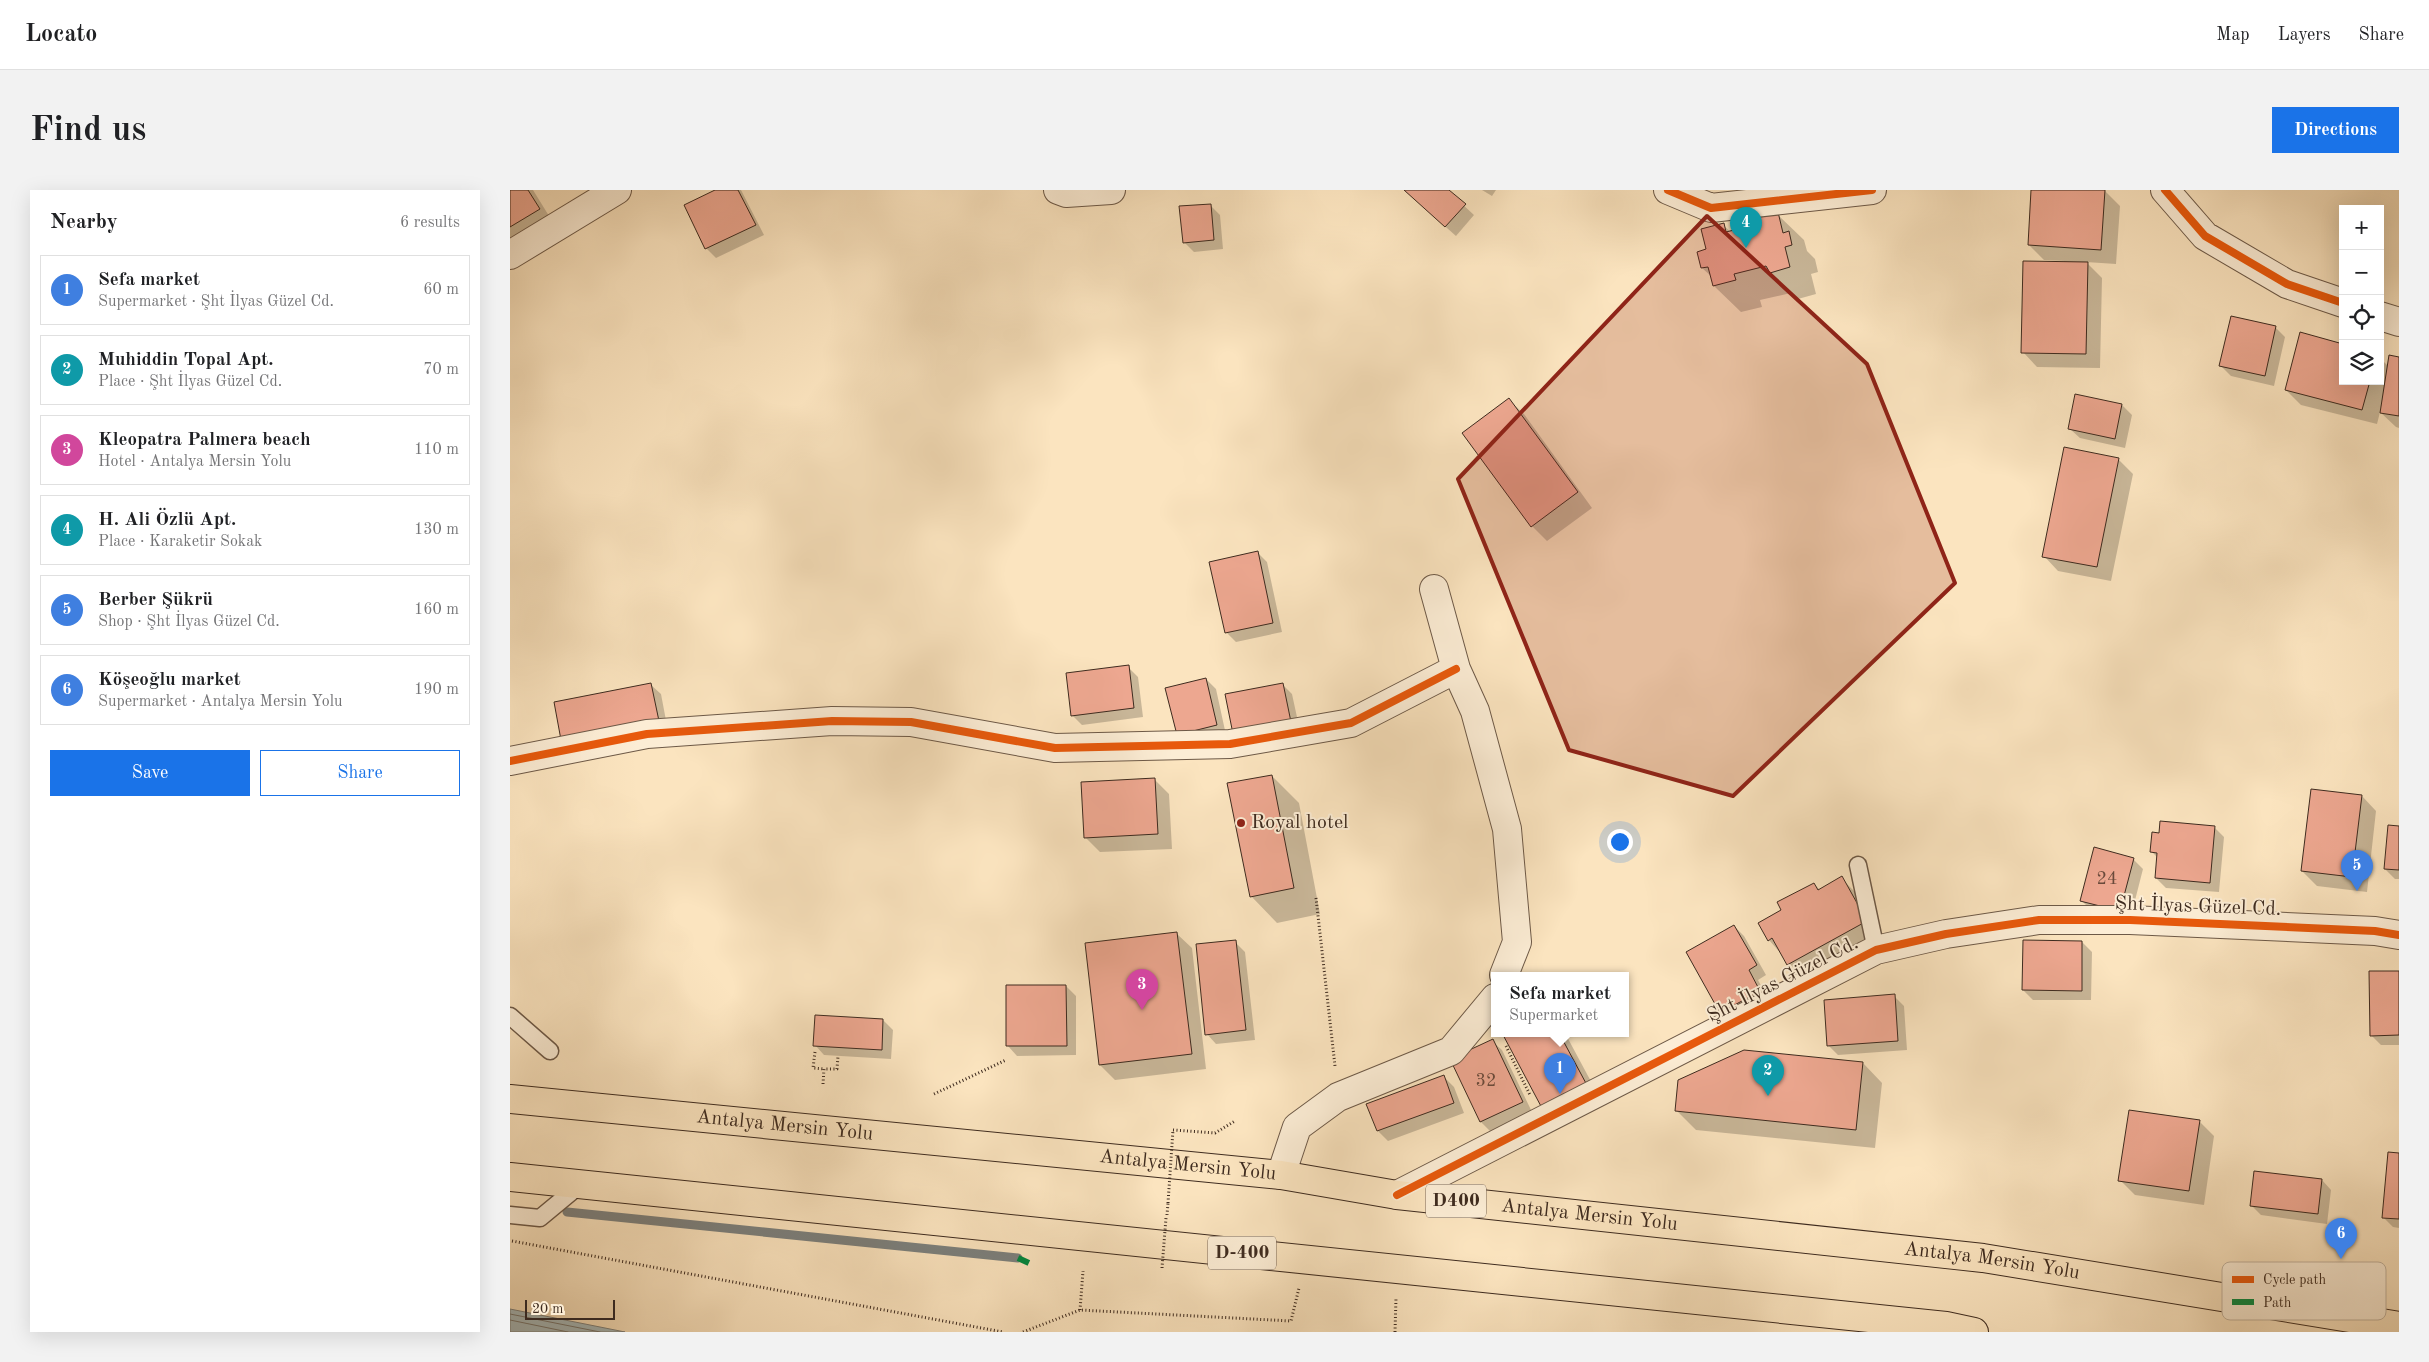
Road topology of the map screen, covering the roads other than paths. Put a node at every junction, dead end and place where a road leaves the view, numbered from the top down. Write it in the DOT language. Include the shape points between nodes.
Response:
graph roads {
  1 [pos="616,190"];
  2 [pos="1058,190"];
  3 [pos="1111,190"];
  4 [pos="1668,190"];
  5 [pos="1872,190"];
  6 [pos="2165,190"];
  7 [pos="510,255"];
  8 [pos="2339,302"];
  9 [pos="2384,317"];
  10 [pos="2399,322"];
  11 [pos="1434,589"];
  12 [pos="1456,669"];
  13 [pos="510,761"];
  14 [pos="1858,866"];
  15 [pos="2399,935"];
  16 [pos="1876,950"];
  17 [pos="1505,972"];
  18 [pos="1491,1003"];
  19 [pos="510,1016"];
  20 [pos="550,1051"];
  21 [pos="510,1099"];
  22 [pos="1281,1175"];
  23 [pos="510,1177"];
  24 [pos="581,1184"];
  25 [pos="1397,1195"];
  26 [pos="510,1214"];
  27 [pos="2222,1297"];
  28 [pos="2362,1320"];
  29 [pos="2399,1326"];
  30 [pos="1974,1332"];
  1 -- 7 [label="street"];
  2 -- 3 [label="street" via="1066,194"];
  4 -- 5 [label="street" via="1711,208"];
  6 -- 8 [label="street" via="2205,236 2287,284"];
  9 -- 10 [label="street"];
  11 -- 12 [label="street"];
  12 -- 13 [label="street" via="1351,723 1230,744 1055,748 911,722 832,720 647,734"];
  12 -- 17 [label="street" via="1475,711 1506,828 1517,942"];
  14 -- 16 [label="lane"];
  15 -- 16 [label="street, Şht İlyas Güzel Cd." via="2375,931 2130,920 2039,920 1946,934"];
  16 -- 25 [label="street, Şht İlyas Güzel Cd."];
  18 -- 22 [label="street" via="1452,1051 1338,1097 1297,1127"];
  19 -- 20 [label="lane"];
  21 -- 22 [label="highway, Antalya Mersin Yolu / D400"];
  22 -- 25 [label="highway, Antalya Mersin Yolu / D400"];
  23 -- 24 [label="highway, D-400"];
  24 -- 26 [label="lane" via="540,1218"];
  24 -- 30 [label="highway, D-400" via="1927,1324"];
  25 -- 27 [label="highway, Antalya Mersin Yolu / D400" via="1983,1258"];
  28 -- 29 [label="highway, Antalya Mersin Yolu / D400"];
}
